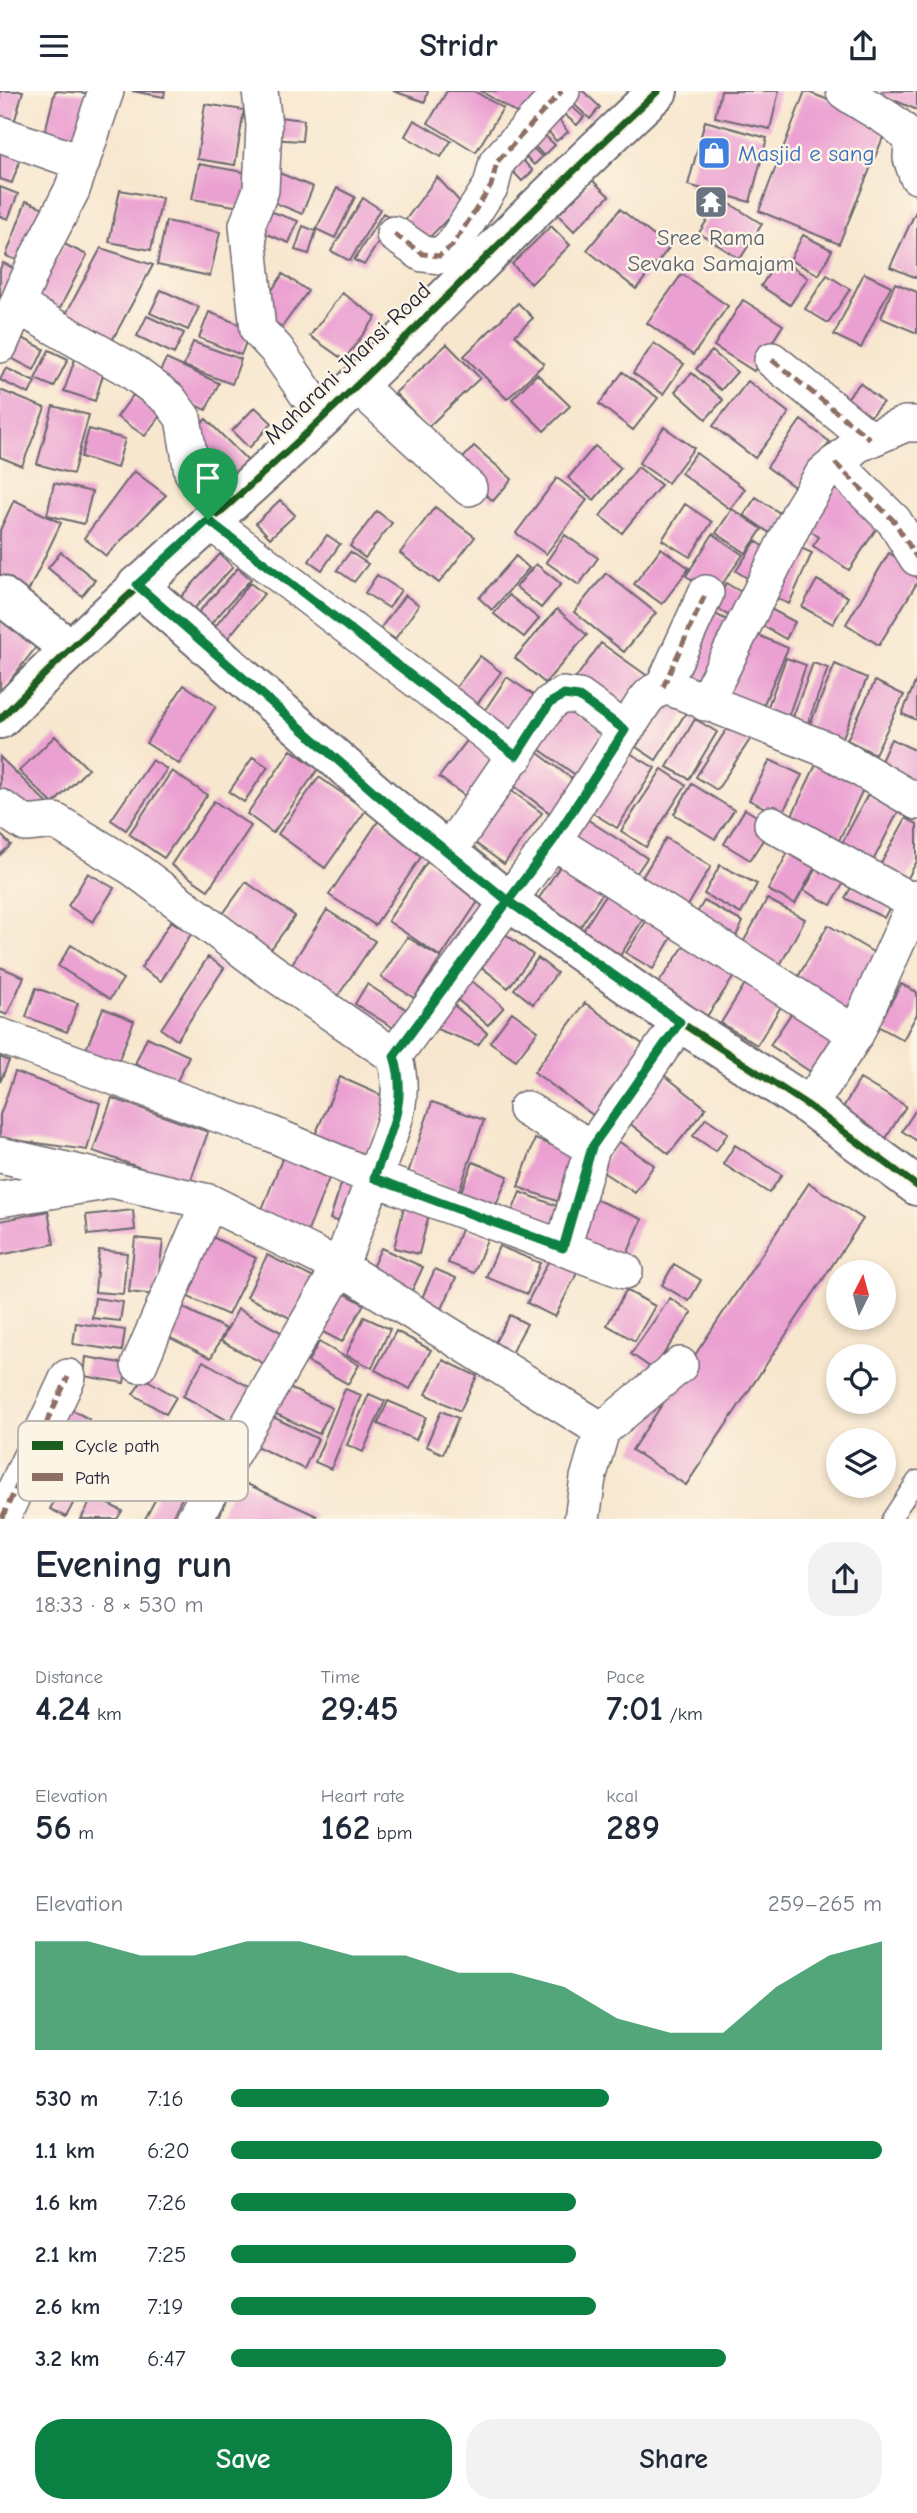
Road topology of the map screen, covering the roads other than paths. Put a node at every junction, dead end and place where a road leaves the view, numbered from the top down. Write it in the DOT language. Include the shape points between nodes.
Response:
graph roads {
  1 [pos="106,91"];
  2 [pos="260,91"];
  3 [pos="562,91"];
  4 [pos="658,91"];
  5 [pos="844,91"];
  6 [pos="0,134"];
  7 [pos="82,163"];
  8 [pos="917,176"];
  9 [pos="394,234"];
  10 [pos="18,306"];
  11 [pos="0,345"];
  12 [pos="772,360"];
  13 [pos="357,385"];
  14 [pos="327,414"];
  15 [pos="917,425"];
  16 [pos="870,439"];
  17 [pos="835,463"];
  18 [pos="469,488"];
  19 [pos="216,513"];
  20 [pos="917,558"];
  21 [pos="137,585"];
  22 [pos="706,593"];
  23 [pos="0,596"];
  24 [pos="69,648"];
  25 [pos="663,687"];
  26 [pos="705,703"];
  27 [pos="0,719"];
  28 [pos="625,730"];
  29 [pos="516,756"];
  30 [pos="917,802"];
  31 [pos="0,807"];
  32 [pos="772,824"];
  33 [pos="553,841"];
  34 [pos="448,852"];
  35 [pos="916,900"];
  36 [pos="508,901"];
  37 [pos="680,1022"];
  38 [pos="856,1034"];
  39 [pos="0,1036"];
  40 [pos="394,1056"];
  41 [pos="808,1106"];
  42 [pos="526,1108"];
  43 [pos="592,1147"];
  44 [pos="0,1155"];
  45 [pos="374,1178"];
  46 [pos="111,1180"];
  47 [pos="917,1187"];
  48 [pos="0,1199"];
  49 [pos="209,1202"];
  50 [pos="563,1248"];
  51 [pos="340,1267"];
  52 [pos="625,1271"];
  53 [pos="139,1365"];
  54 [pos="680,1365"];
  55 [pos="68,1377"];
  56 [pos="47,1421"];
  57 [pos="248,1426"];
  58 [pos="602,1430"];
  59 [pos="917,1480"];
  60 [pos="18,1484"];
  61 [pos="204,1501"];
  62 [pos="2,1518"];
  63 [pos="194,1519"];
  64 [pos="582,1519"];
  65 [pos="891,1519"];
  1 -- 7 [label="street"];
  2 -- 14 [label="street" via="264,125 261,190 247,225 258,330"];
  3 -- 9 [label="street" via="497,162 491,186 452,246 439,256 423,254"];
  4 -- 13 [label="street, Maharani Jhansi Road"];
  5 -- 8 [label="street" via="867,110 902,127 912,141"];
  6 -- 7 [label="street"];
  7 -- 10 [label="street"];
  10 -- 11 [label="street"];
  10 -- 19 [label="street" via="130,370 169,399 183,418 192,472"];
  12 -- 16 [label="street"];
  13 -- 14 [label="street, Maharani Jhansi Road"];
  13 -- 18 [label="street"];
  14 -- 19 [label="street, Maharani Jhansi Road"];
  15 -- 16 [label="street" via="905,424"];
  16 -- 17 [label="street"];
  17 -- 20 [label="street" via="894,521"];
  17 -- 26 [label="street" via="801,510"];
  19 -- 21 [label="street, Maharani Jhansi Road"];
  19 -- 29 [label="street"];
  21 -- 24 [label="street, Maharani Jhansi Road"];
  21 -- 34 [label="street"];
  22 -- 25 [label="street"];
  23 -- 24 [label="street"];
  24 -- 27 [label="street, Maharani Jhansi Road"];
  25 -- 26 [label="street"];
  25 -- 28 [label="street" via="645,699"];
  26 -- 30 [label="street" via="828,750"];
  28 -- 29 [label="street" via="579,697 564,695 550,703"];
  28 -- 33 [label="street"];
  29 -- 34 [label="street"];
  31 -- 40 [label="street" via="26,824 55,821 133,869"];
  32 -- 35 [label="street"];
  33 -- 36 [label="street"];
  33 -- 38 [label="street"];
  34 -- 36 [label="street"];
  35 -- 38 [label="street"];
  36 -- 37 [label="street"];
  36 -- 40 [label="street"];
  37 -- 41 [label="street"];
  37 -- 43 [label="street"];
  38 -- 41 [label="street"];
  39 -- 45 [label="street" via="269,1133"];
  40 -- 45 [label="street" via="402,1096"];
  41 -- 47 [label="street"];
  42 -- 43 [label="street"];
  43 -- 50 [label="street"];
  44 -- 46 [label="street"];
  45 -- 50 [label="street"];
  45 -- 51 [label="street"];
  46 -- 48 [label="street"];
  46 -- 49 [label="street"];
  49 -- 51 [label="street"];
  49 -- 53 [label="street"];
  50 -- 52 [label="street"];
  51 -- 57 [label="street"];
  51 -- 58 [label="street"];
  54 -- 58 [label="street"];
  55 -- 56 [label="street"];
  58 -- 64 [label="street"];
  59 -- 65 [label="lane"];
  60 -- 62 [label="street"];
  61 -- 63 [label="street"];
}
